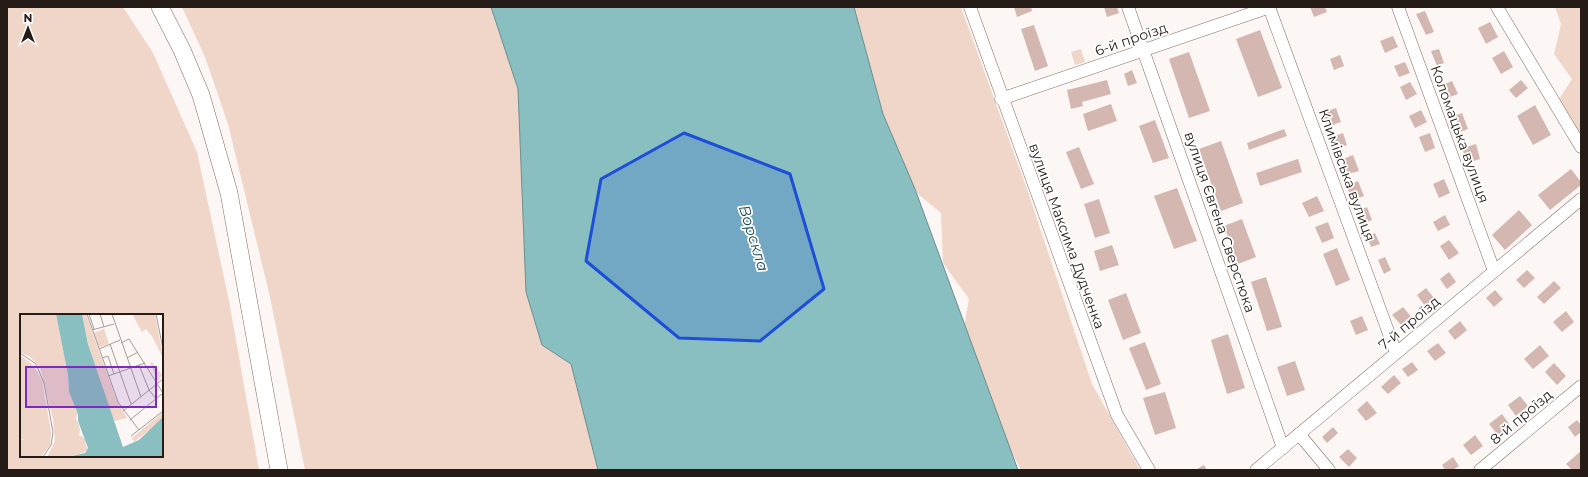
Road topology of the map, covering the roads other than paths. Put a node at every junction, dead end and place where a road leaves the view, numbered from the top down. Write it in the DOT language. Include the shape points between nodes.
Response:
graph roads {
  1 [pos="160,7"];
  2 [pos="970,7"];
  3 [pos="1128,7"];
  4 [pos="1269,7"];
  5 [pos="1398,7"];
  6 [pos="1497,7"];
  7 [pos="1144,51"];
  8 [pos="1001,99"];
  9 [pos="1581,147"];
  10 [pos="1581,199"];
  11 [pos="1494,271"];
  12 [pos="1396,353"];
  13 [pos="1581,386"];
  14 [pos="1299,434"];
  15 [pos="1283,448"];
  16 [pos="279,470"];
  17 [pos="1149,470"];
  18 [pos="1256,470"];
  19 [pos="1329,470"];
  20 [pos="1480,470"];
  1 -- 16 [label="main road" via="201,95 229,193"];
  2 -- 8 [label="street, вулиця Максима Дудченка"];
  3 -- 7 [label="street, вулиця Євгена Сверстюка"];
  4 -- 7 [label="street, 6-й проїзд"];
  4 -- 12 [label="street, Климівська вулиця"];
  5 -- 11 [label="street, Коломацька вулиця"];
  6 -- 9 [label="street"];
  7 -- 8 [label="street, 6-й проїзд"];
  7 -- 15 [label="street, вулиця Євгена Сверстюка"];
  8 -- 17 [label="street, вулиця Максима Дудченка" via="1117,415"];
  10 -- 11 [label="street, 7-й проїзд"];
  11 -- 12 [label="street, 7-й проїзд"];
  12 -- 14 [label="street, 7-й проїзд"];
  13 -- 20 [label="street, 8-й проїзд"];
  14 -- 15 [label="street, 7-й проїзд"];
  14 -- 19 [label="street"];
  15 -- 18 [label="street, 7-й проїзд"];
}
